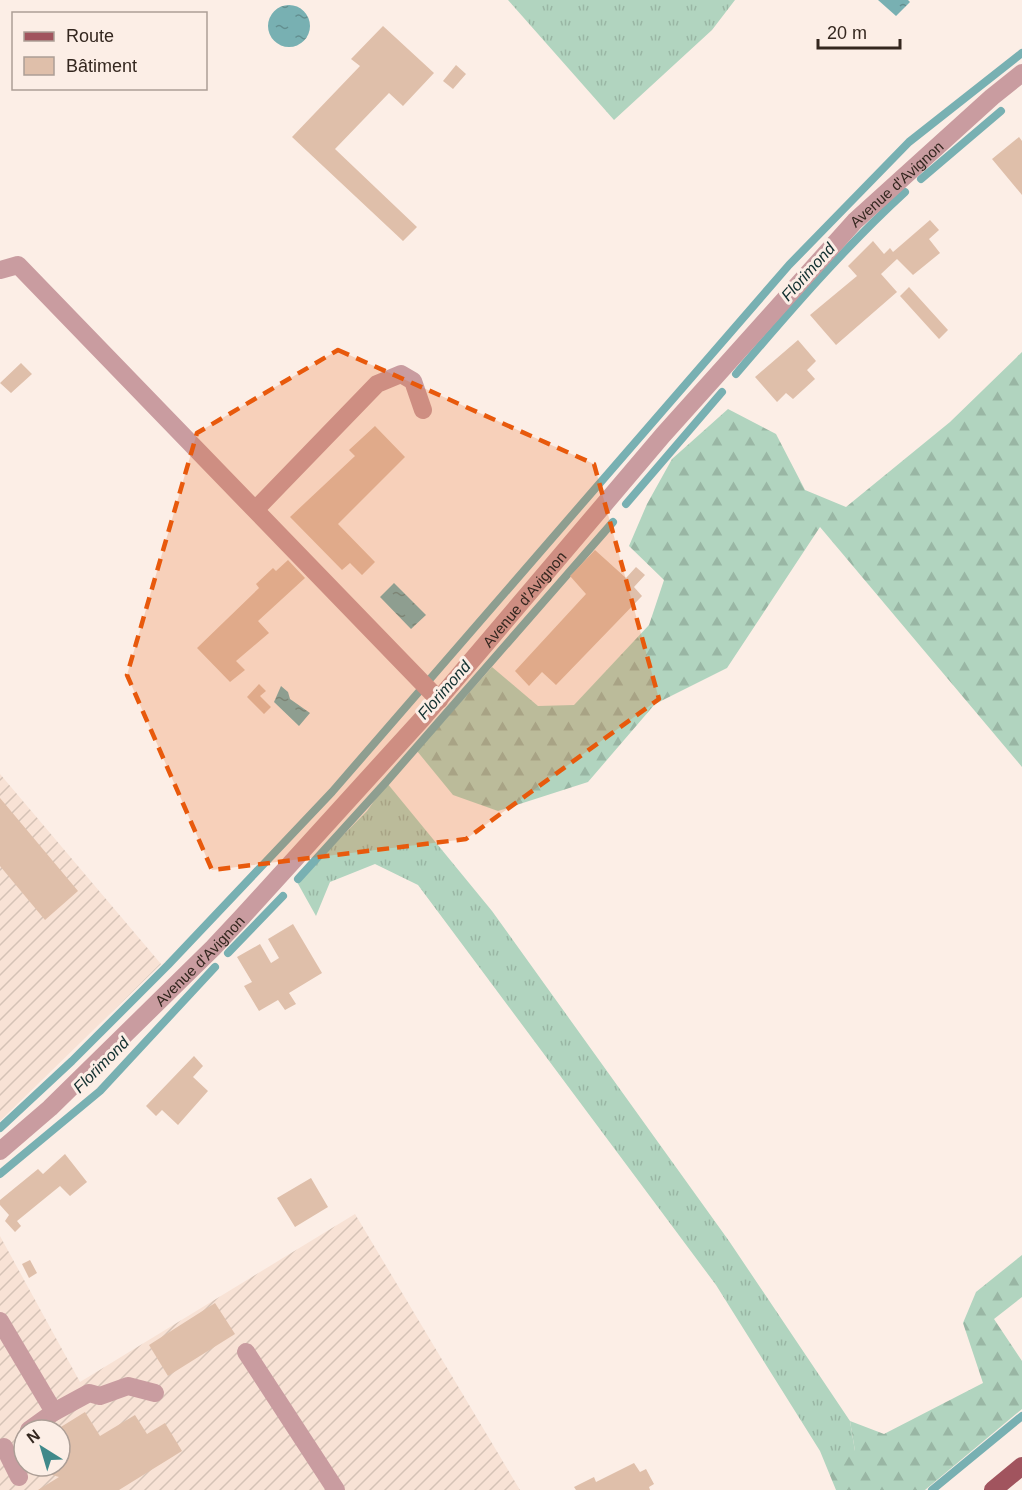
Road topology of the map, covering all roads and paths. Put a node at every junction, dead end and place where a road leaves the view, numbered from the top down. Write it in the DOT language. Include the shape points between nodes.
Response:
graph roads {
  1 [pos="1022,73"];
  2 [pos="0,270"];
  3 [pos="423,410"];
  4 [pos="256,509"];
  5 [pos="439,700"];
  6 [pos="0,1151"];
  7 [pos="0,1321"];
  8 [pos="246,1352"];
  9 [pos="155,1393"];
  10 [pos="54,1413"];
  11 [pos="47,1418"];
  12 [pos="2,1444"];
  13 [pos="12,1463"];
  14 [pos="1022,1466"];
  15 [pos="336,1490"];
  16 [pos="993,1490"];
  1 -- 5 [label="street, Avenue d'Avignon" via="855,221 663,435"];
  2 -- 4 [label="street" via="18,265"];
  3 -- 4 [label="street" via="412,381 401,374 377,384"];
  4 -- 5 [label="street"];
  5 -- 6 [label="street, Avenue d'Avignon" via="213,948 50,1108"];
  7 -- 10 [label="street"];
  8 -- 15 [label="street"];
  9 -- 10 [label="street" via="128,1386 100,1396 90,1393"];
  10 -- 11 [label="street"];
  12 -- 13 [label="street"];
  14 -- 16 [label="main road"];
}
